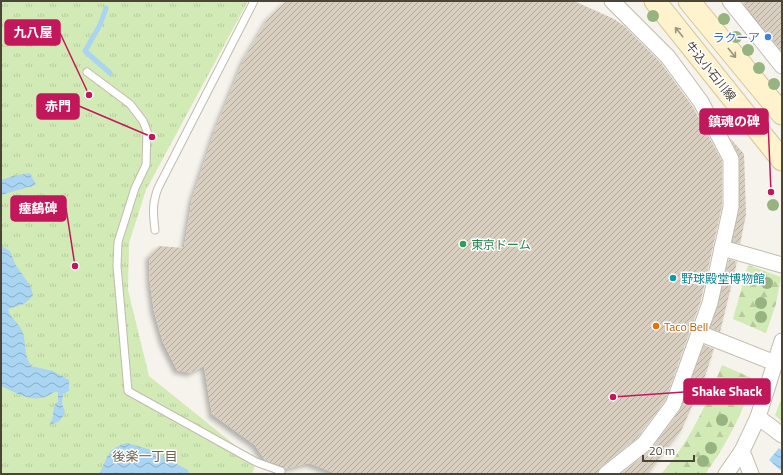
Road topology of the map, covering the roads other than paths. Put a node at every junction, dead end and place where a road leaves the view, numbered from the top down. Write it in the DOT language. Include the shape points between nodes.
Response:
graph roads {
  1 [pos="254,1"];
  2 [pos="612,1"];
  3 [pos="655,1"];
  4 [pos="689,1"];
  5 [pos="730,1"];
  6 [pos="782,66"];
  7 [pos="87,72"];
  8 [pos="782,114"];
  9 [pos="782,160"];
  10 [pos="155,230"];
  11 [pos="722,248"];
  12 [pos="782,266"];
  13 [pos="699,333"];
  14 [pos="782,341"];
  15 [pos="775,363"];
  16 [pos="758,417"];
  17 [pos="782,435"];
  18 [pos="742,451"];
  19 [pos="280,474"];
  20 [pos="606,474"];
  21 [pos="726,474"];
  22 [pos="751,474"];
  1 -- 10 [label="lane" via="158,188 153,202"];
  2 -- 11 [label="street" via="668,57 701,102 731,158 731,207"];
  9 -- 3 [label="main road, 牛込小石川線, one-way"];
  4 -- 8 [label="main road, one-way"];
  5 -- 6 [label="street"];
  7 -- 19 [label="lane" via="130,104 144,122 147,131 146,165 135,188 118,242 117,266 128,391 256,462 281,471"];
  11 -- 12 [label="street"];
  11 -- 13 [label="street" via="710,303"];
  13 -- 15 [label="street"];
  13 -- 20 [label="street" via="673,405 644,444"];
  14 -- 15 [label="street"];
  15 -- 16 [label="street"];
  16 -- 17 [label="street"];
  16 -- 18 [label="street"];
  18 -- 21 [label="street"];
  18 -- 22 [label="street"];
}
